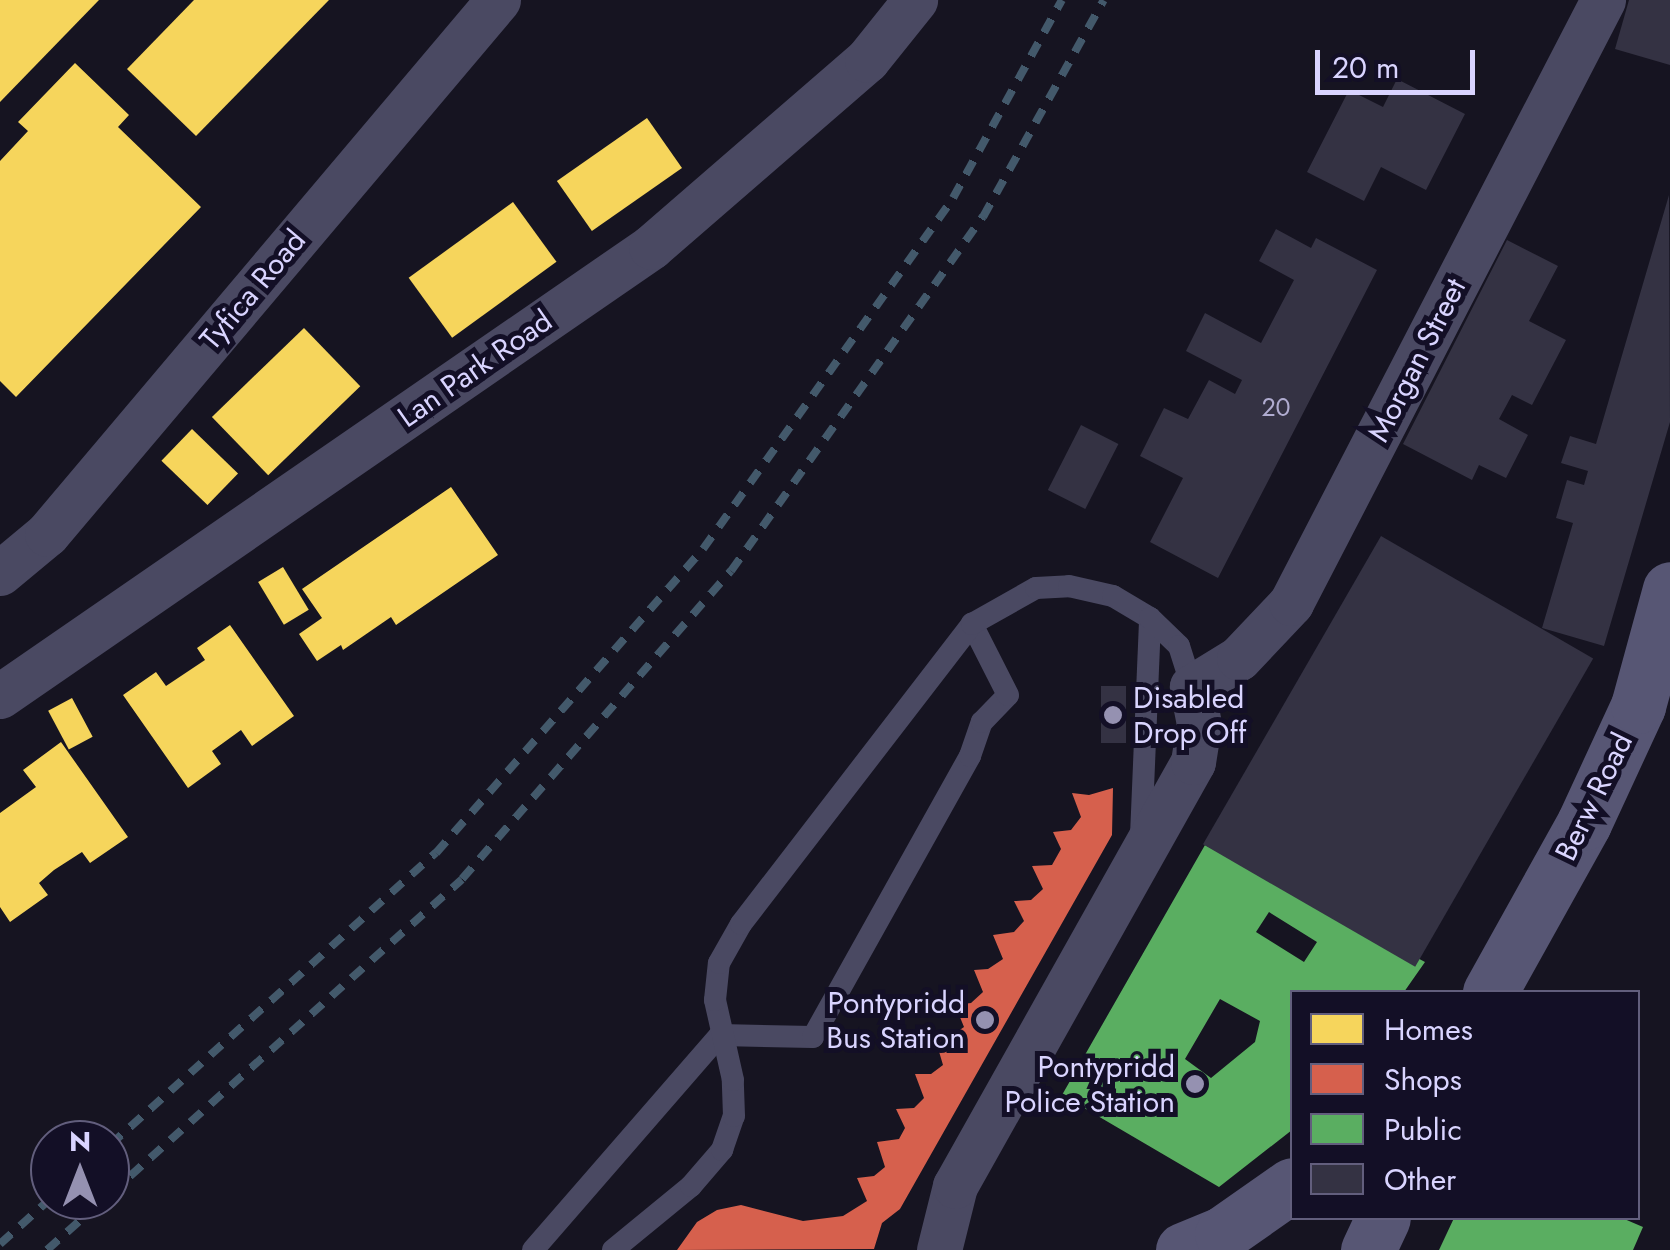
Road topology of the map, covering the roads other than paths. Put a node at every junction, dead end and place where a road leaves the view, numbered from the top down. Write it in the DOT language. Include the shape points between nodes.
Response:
graph roads {
  1 [pos="498,0"];
  2 [pos="915,0"];
  3 [pos="1604,0"];
  4 [pos="0,574"];
  5 [pos="1670,589"];
  6 [pos="1150,618"];
  7 [pos="972,624"];
  8 [pos="1192,687"];
  9 [pos="0,696"];
  10 [pos="1140,860"];
  11 [pos="1491,990"];
  12 [pos="720,1035"];
  13 [pos="1290,1186"];
  14 [pos="1381,1220"];
  15 [pos="534,1250"];
  16 [pos="613,1250"];
  17 [pos="940,1250"];
  18 [pos="1183,1250"];
  19 [pos="1368,1250"];
  1 -- 4 [label="street, Tyfica Road" via="46,534"];
  2 -- 9 [label="street, Lan Park Road" via="867,60 651,247"];
  3 -- 8 [label="street, Morgan Street" via="1290,603 1239,658"];
  5 -- 11 [label="main road, Berw Road" via="1638,706 1584,822"];
  6 -- 7 [label="lane" via="1113,596 1069,586 1036,588"];
  6 -- 8 [label="lane" via="1179,646"];
  6 -- 10 [label="lane"];
  7 -- 12 [label="lane" via="741,924 719,963"];
  7 -- 12 [label="lane" via="1008,695 982,722 970,756 813,1037"];
  8 -- 10 [label="street" via="1198,724 1192,762"];
  10 -- 17 [label="street" via="955,1186"];
  12 -- 15 [label="lane"];
  12 -- 16 [label="lane" via="733,1080 734,1116 722,1150 691,1186"];
  13 -- 18 [label="main road" via="1222,1234"];
  14 -- 19 [label="main road"];
}
